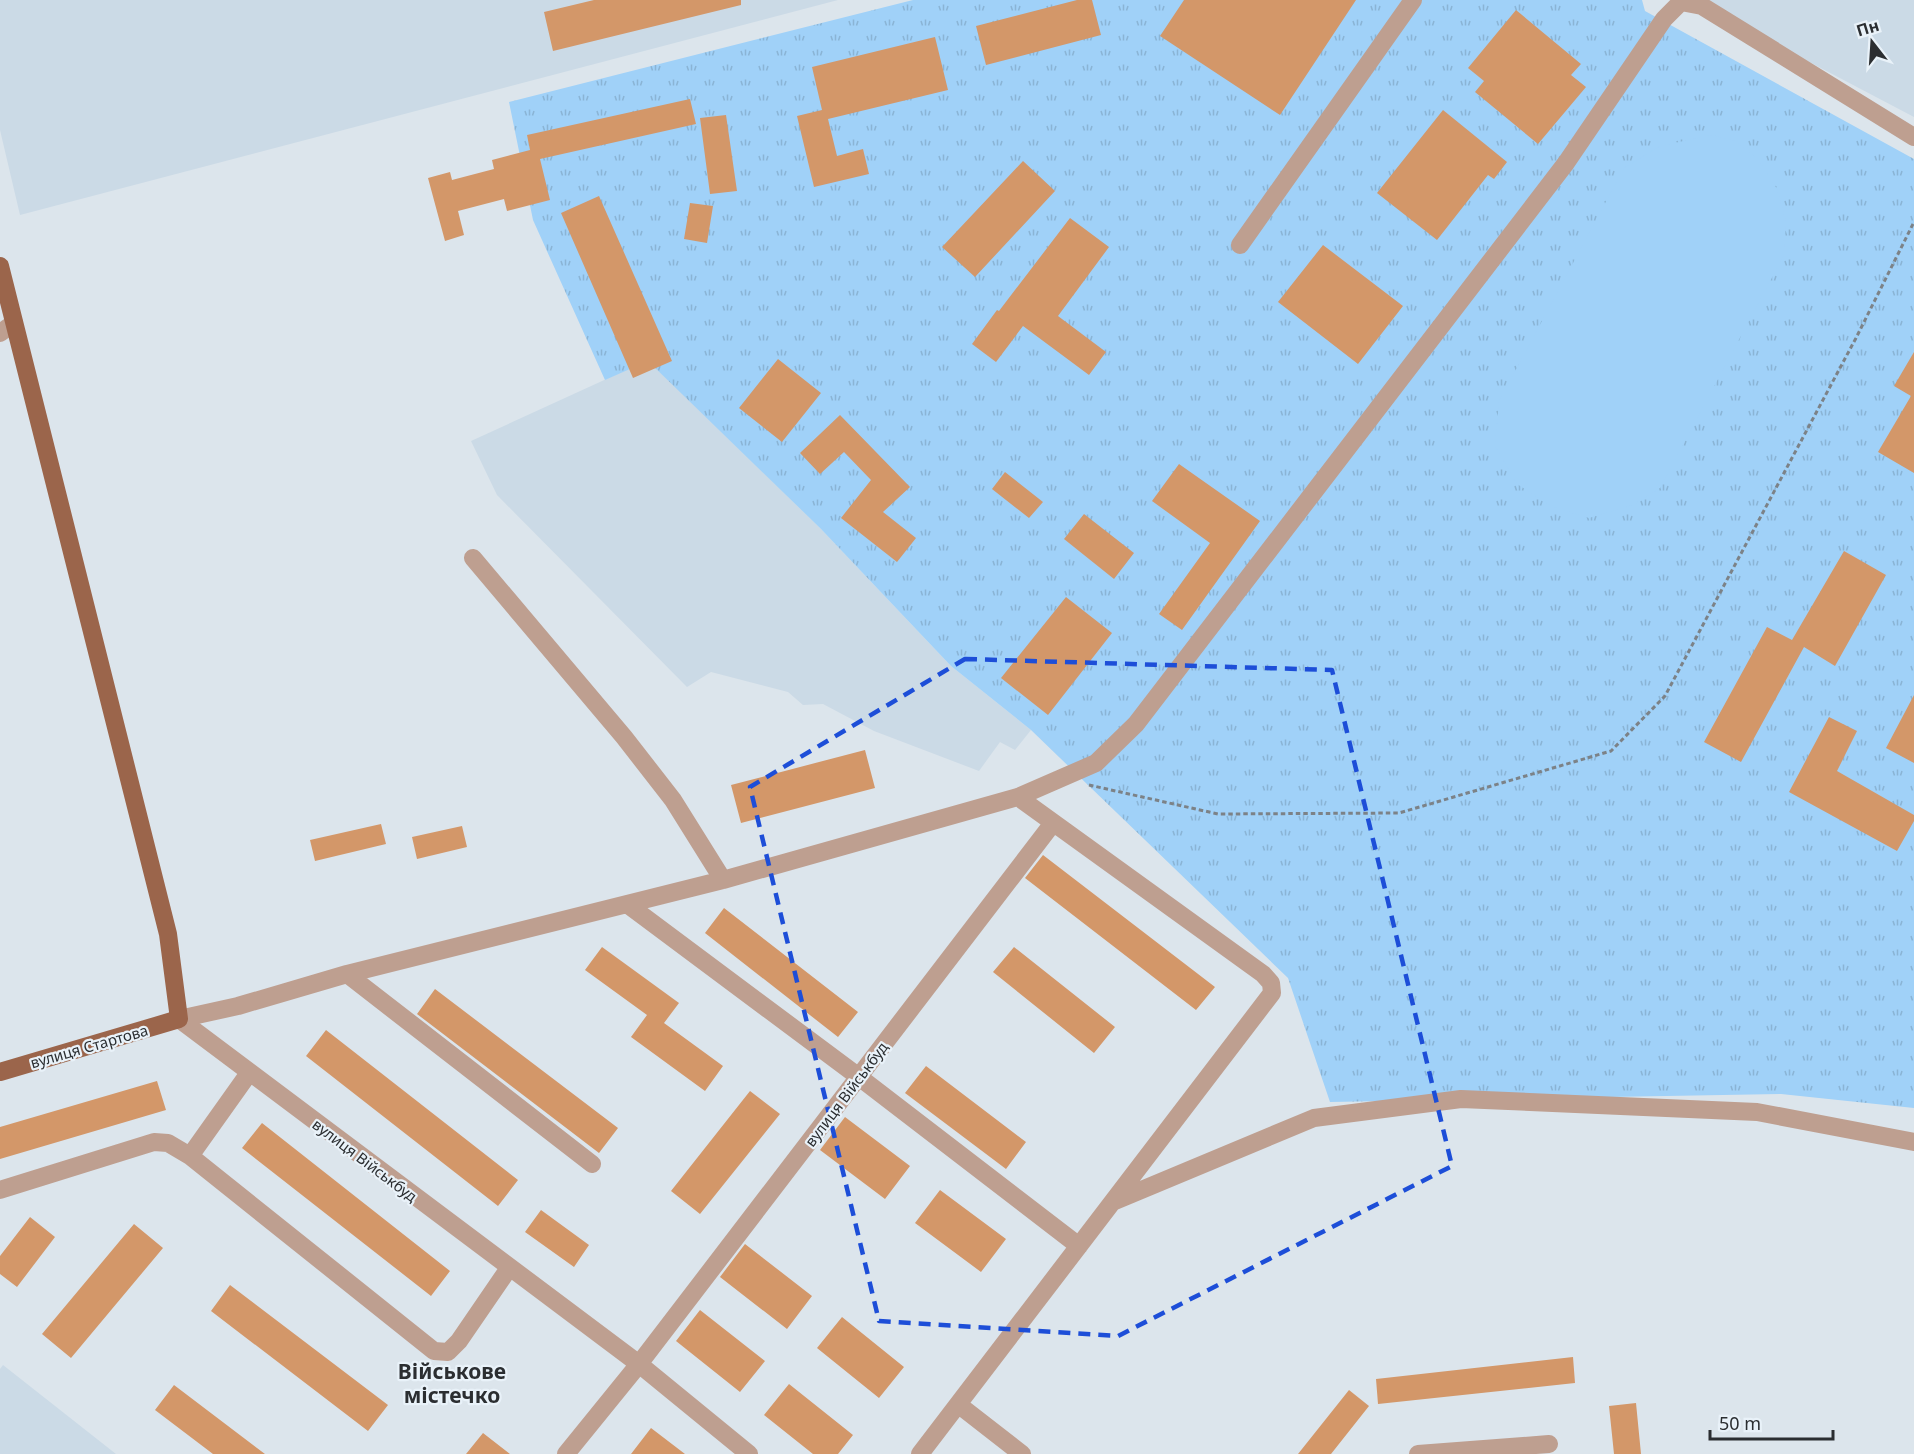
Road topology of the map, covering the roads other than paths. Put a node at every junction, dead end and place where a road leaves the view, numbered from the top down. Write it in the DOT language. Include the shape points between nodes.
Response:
graph roads {
  1 [pos="1413,0"];
  2 [pos="1680,1"];
  3 [pos="1914,137"];
  4 [pos="1240,245"];
  5 [pos="0,266"];
  6 [pos="7,328"];
  7 [pos="473,558"];
  8 [pos="1018,797"];
  9 [pos="1053,823"];
  10 [pos="723,880"];
  11 [pos="627,904"];
  12 [pos="347,974"];
  13 [pos="179,1019"];
  14 [pos="0,1072"];
  15 [pos="249,1073"];
  16 [pos="859,1077"];
  17 [pos="1914,1142"];
  18 [pos="190,1156"];
  19 [pos="592,1164"];
  20 [pos="0,1190"];
  21 [pos="1113,1202"];
  22 [pos="1079,1246"];
  23 [pos="509,1268"];
  24 [pos="639,1364"];
  25 [pos="959,1404"];
  26 [pos="1549,1444"];
  27 [pos="566,1454"];
  28 [pos="749,1454"];
  29 [pos="920,1454"];
  30 [pos="1022,1454"];
  31 [pos="1418,1454"];
  1 -- 4 [label="street"];
  2 -- 3 [label="street" via="1702,6"];
  2 -- 8 [label="street" via="1566,163 1136,724 1096,763"];
  5 -- 6 [label="main road"];
  6 -- 13 [label="main road" via="168,934"];
  7 -- 10 [label="street" via="673,800"];
  8 -- 9 [label="street"];
  8 -- 10 [label="street"];
  9 -- 16 [label="street, вулиця Військбуд"];
  9 -- 21 [label="street" via="1271,983 1272,993"];
  10 -- 11 [label="street"];
  11 -- 12 [label="street"];
  11 -- 16 [label="street"];
  12 -- 13 [label="street"];
  12 -- 19 [label="street"];
  13 -- 14 [label="main road, вулиця Стартова"];
  13 -- 15 [label="street, вулиця Військбуд"];
  15 -- 18 [label="street"];
  15 -- 23 [label="street, вулиця Військбуд"];
  16 -- 22 [label="street"];
  16 -- 24 [label="street, вулиця Військбуд"];
  17 -- 21 [label="street" via="1757,1112 1461,1099 1314,1119"];
  18 -- 20 [label="street" via="168,1143 154,1142"];
  18 -- 23 [label="street" via="434,1352 448,1352 459,1341"];
  21 -- 22 [label="street"];
  22 -- 25 [label="street"];
  23 -- 24 [label="street, вулиця Військбуд"];
  24 -- 27 [label="street, вулиця Військбуд"];
  24 -- 28 [label="street, вулиця Військбуд"];
  25 -- 29 [label="street"];
  25 -- 30 [label="street"];
  26 -- 31 [label="street"];
}
